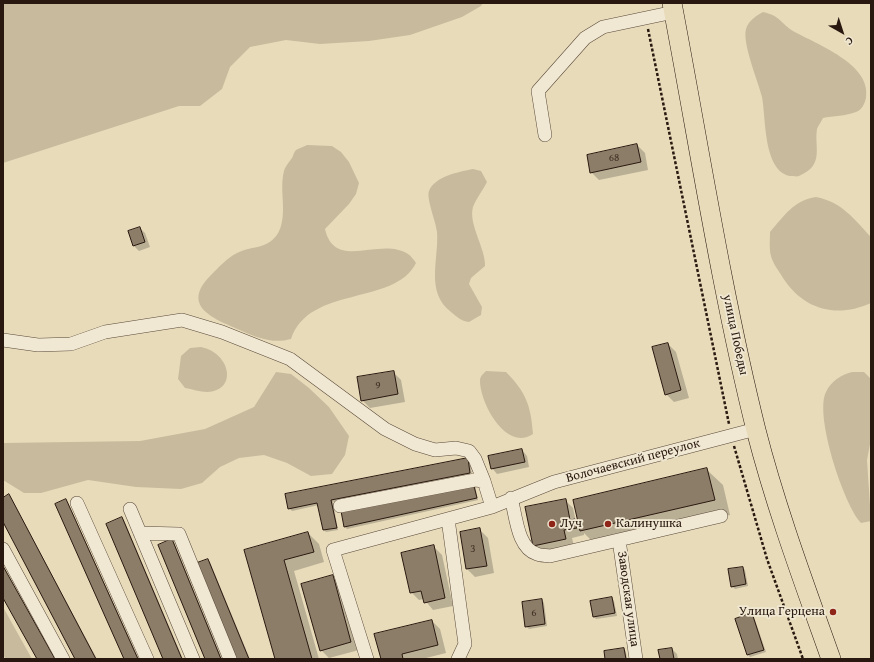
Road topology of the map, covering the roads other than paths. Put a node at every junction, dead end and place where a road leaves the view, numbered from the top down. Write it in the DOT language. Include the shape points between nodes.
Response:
graph roads {
  1 [pos="673,7"];
  2 [pos="545,135"];
  3 [pos="3,340"];
  4 [pos="756,429"];
  5 [pos="484,481"];
  6 [pos="511,498"];
  7 [pos="77,503"];
  8 [pos="340,506"];
  9 [pos="492,507"];
  10 [pos="130,509"];
  11 [pos="721,516"];
  12 [pos="448,519"];
  13 [pos="140,534"];
  14 [pos="619,540"];
  15 [pos="3,549"];
  16 [pos="63,659"];
  17 [pos="147,659"];
  18 [pos="193,659"];
  19 [pos="230,659"];
  20 [pos="367,659"];
  21 [pos="458,659"];
  22 [pos="636,659"];
  23 [pos="831,659"];
  1 -- 2 [label="street" via="603,27 586,38 538,91"];
  1 -- 4 [label="highway, улица Победы" via="728,301"];
  3 -- 5 [label="street" via="38,345 71,344 105,332 182,320 222,332 290,359 385,429 415,444 435,450 456,448 469,451"];
  4 -- 6 [label="street, Волочаевский переулок" via="554,482"];
  4 -- 23 [label="highway, улица Победы" via="775,499"];
  5 -- 8 [label="street" via="475,480"];
  5 -- 9 [label="street"];
  6 -- 9 [label="street, Волочаевский переулок"];
  6 -- 14 [label="street" via="522,539 528,549 537,554 550,556"];
  7 -- 17 [label="street"];
  9 -- 12 [label="street, Волочаевский переулок"];
  10 -- 13 [label="street"];
  11 -- 14 [label="street"];
  12 -- 20 [label="street, Волочаевский переулок" via="333,550"];
  12 -- 21 [label="street" via="465,644"];
  13 -- 18 [label="street"];
  13 -- 19 [label="street" via="179,534"];
  14 -- 22 [label="street, Заводская улица"];
  15 -- 16 [label="street"];
}
